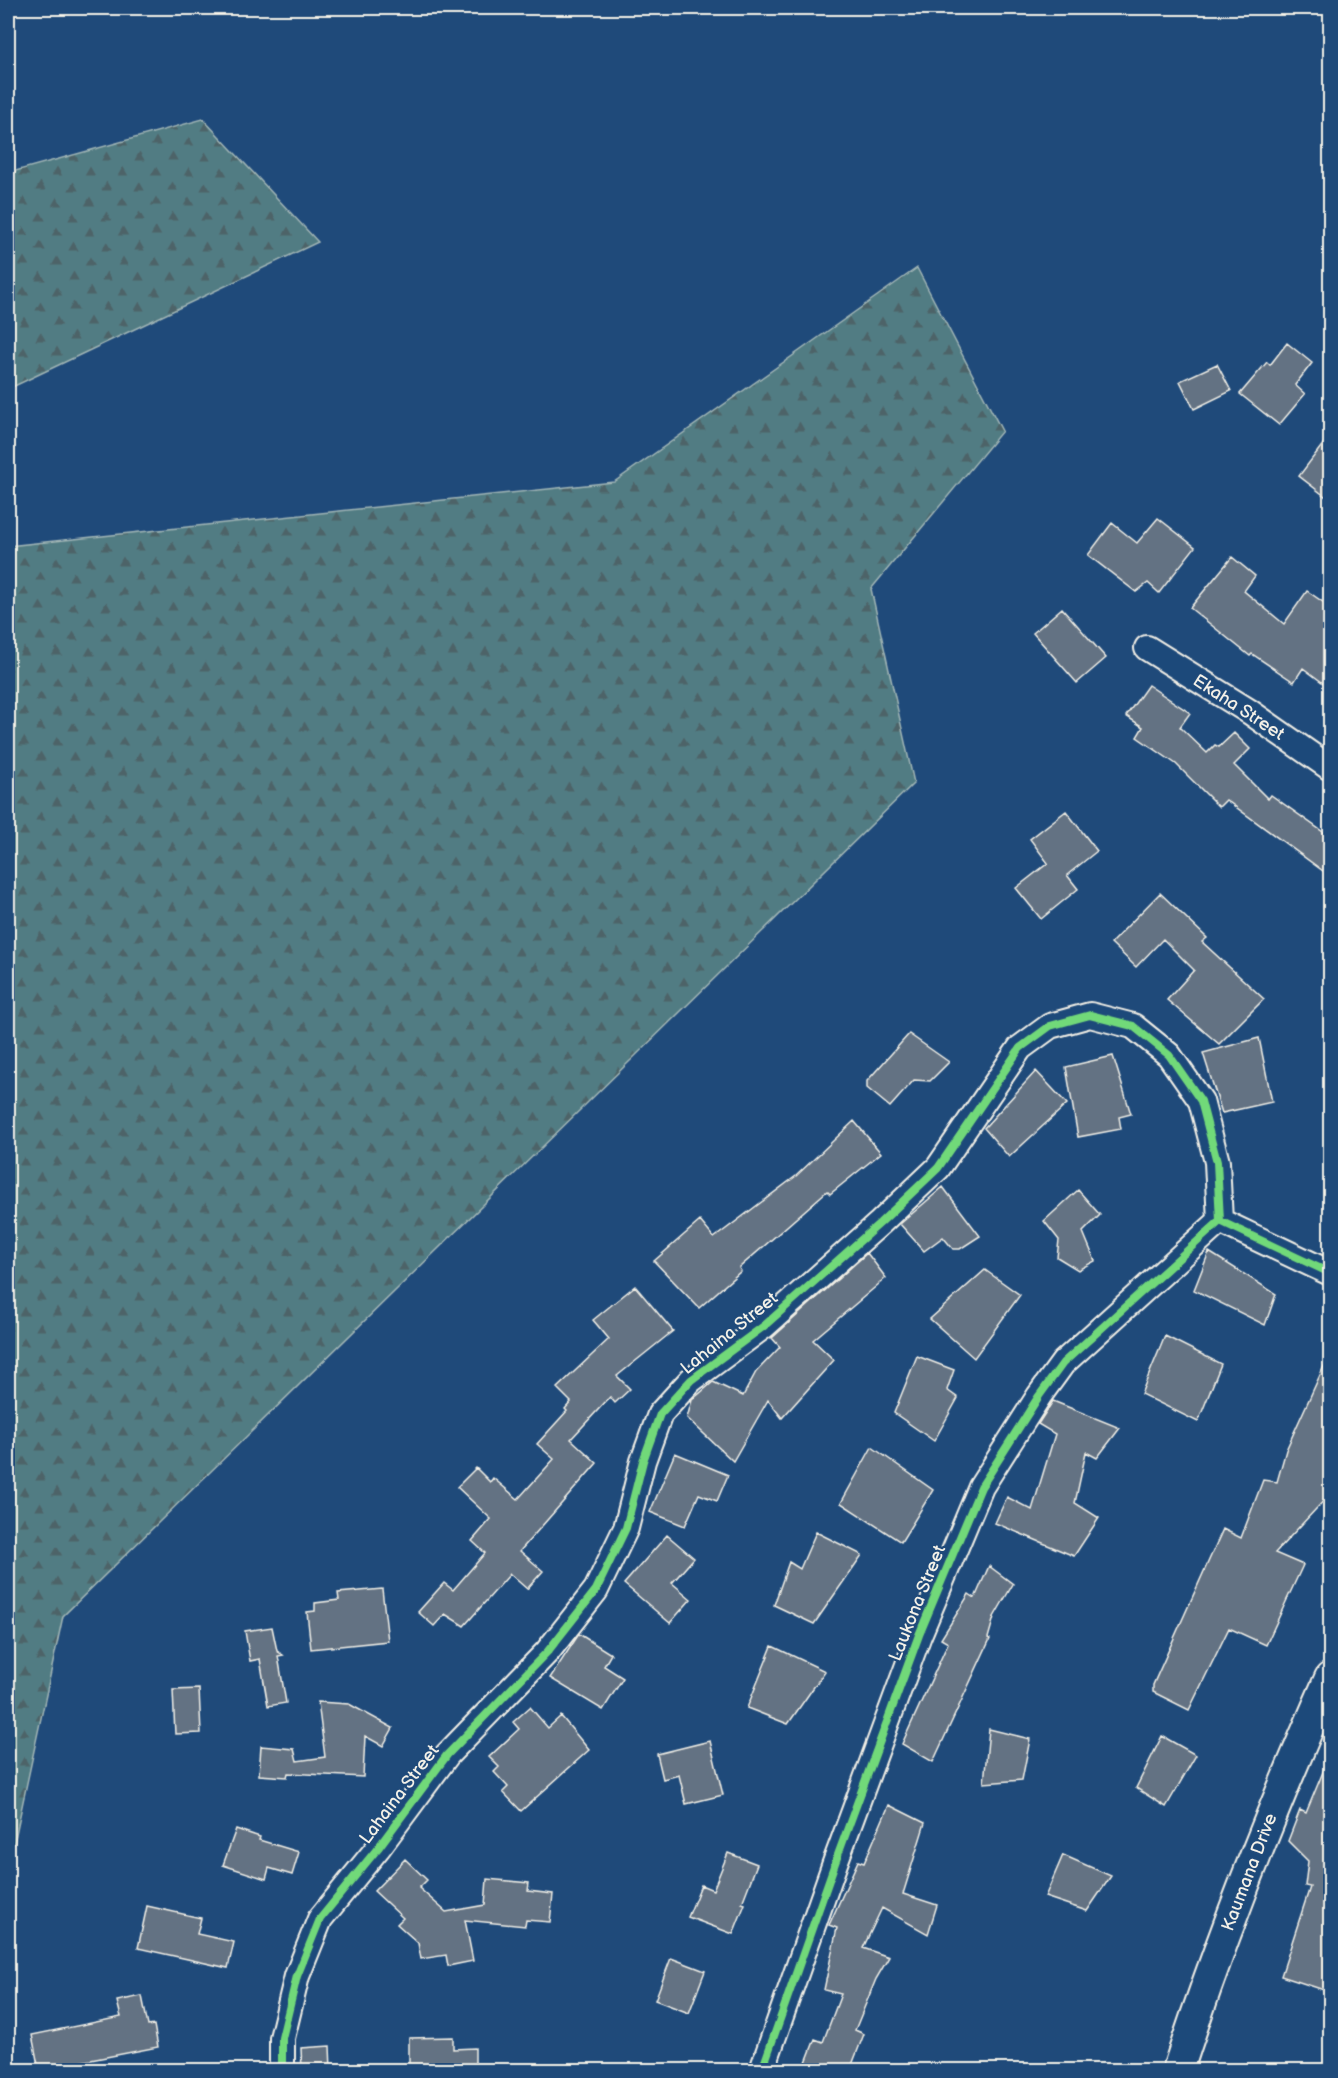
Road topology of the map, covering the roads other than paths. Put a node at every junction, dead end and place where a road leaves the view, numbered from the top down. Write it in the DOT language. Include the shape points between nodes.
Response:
graph roads {
  1 [pos="1147,648"];
  2 [pos="1330,768"];
  3 [pos="1220,1221"];
  4 [pos="1330,1273"];
  5 [pos="1330,1678"];
  6 [pos="282,2070"];
  7 [pos="762,2070"];
  8 [pos="1178,2070"];
  1 -- 2 [label="street, Ekaha Street"];
  3 -- 4 [label="street"];
  3 -- 6 [label="street, Lahaina Street" via="1216,1162 1201,1101 1169,1055 1133,1026 1090,1015 1050,1026 1020,1048 938,1168 764,1326 692,1380 660,1414 626,1528 596,1590 548,1651 447,1755 320,1919 297,1976 282,2038"];
  3 -- 7 [label="street, Laukona Street" via="1063,1364 981,1487 915,1646"];
  5 -- 8 [label="street, Kaumana Drive" via="1264,1832"];
}
